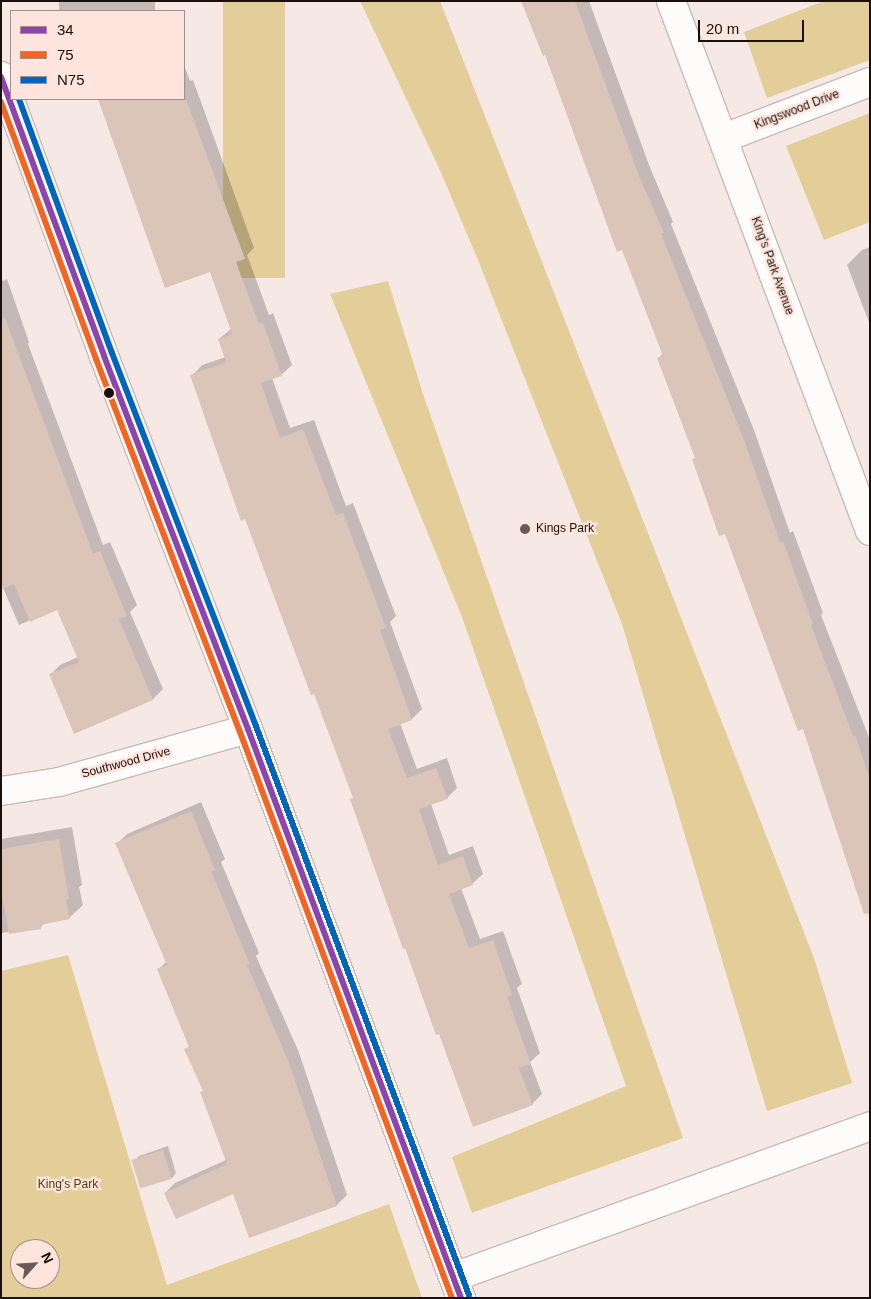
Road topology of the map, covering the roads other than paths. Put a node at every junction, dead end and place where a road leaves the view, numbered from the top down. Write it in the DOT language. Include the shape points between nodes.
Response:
graph roads {
  1 [pos="672,1"];
  2 [pos="1,76"];
  3 [pos="870,82"];
  4 [pos="724,138"];
  5 [pos="869,527"];
  6 [pos="248,729"];
  7 [pos="1,791"];
  8 [pos="865,1127"];
  9 [pos="458,1288"];
  1 -- 4 [label="street, King's Park Avenue"];
  2 -- 6 [label="street" via="104,356"];
  3 -- 4 [label="street, Kingswood Drive"];
  4 -- 5 [label="street, King's Park Avenue"];
  6 -- 7 [label="street, Southwood Drive" via="59,782"];
  6 -- 9 [label="street"];
  8 -- 9 [label="street" via="626,1215"];
}
